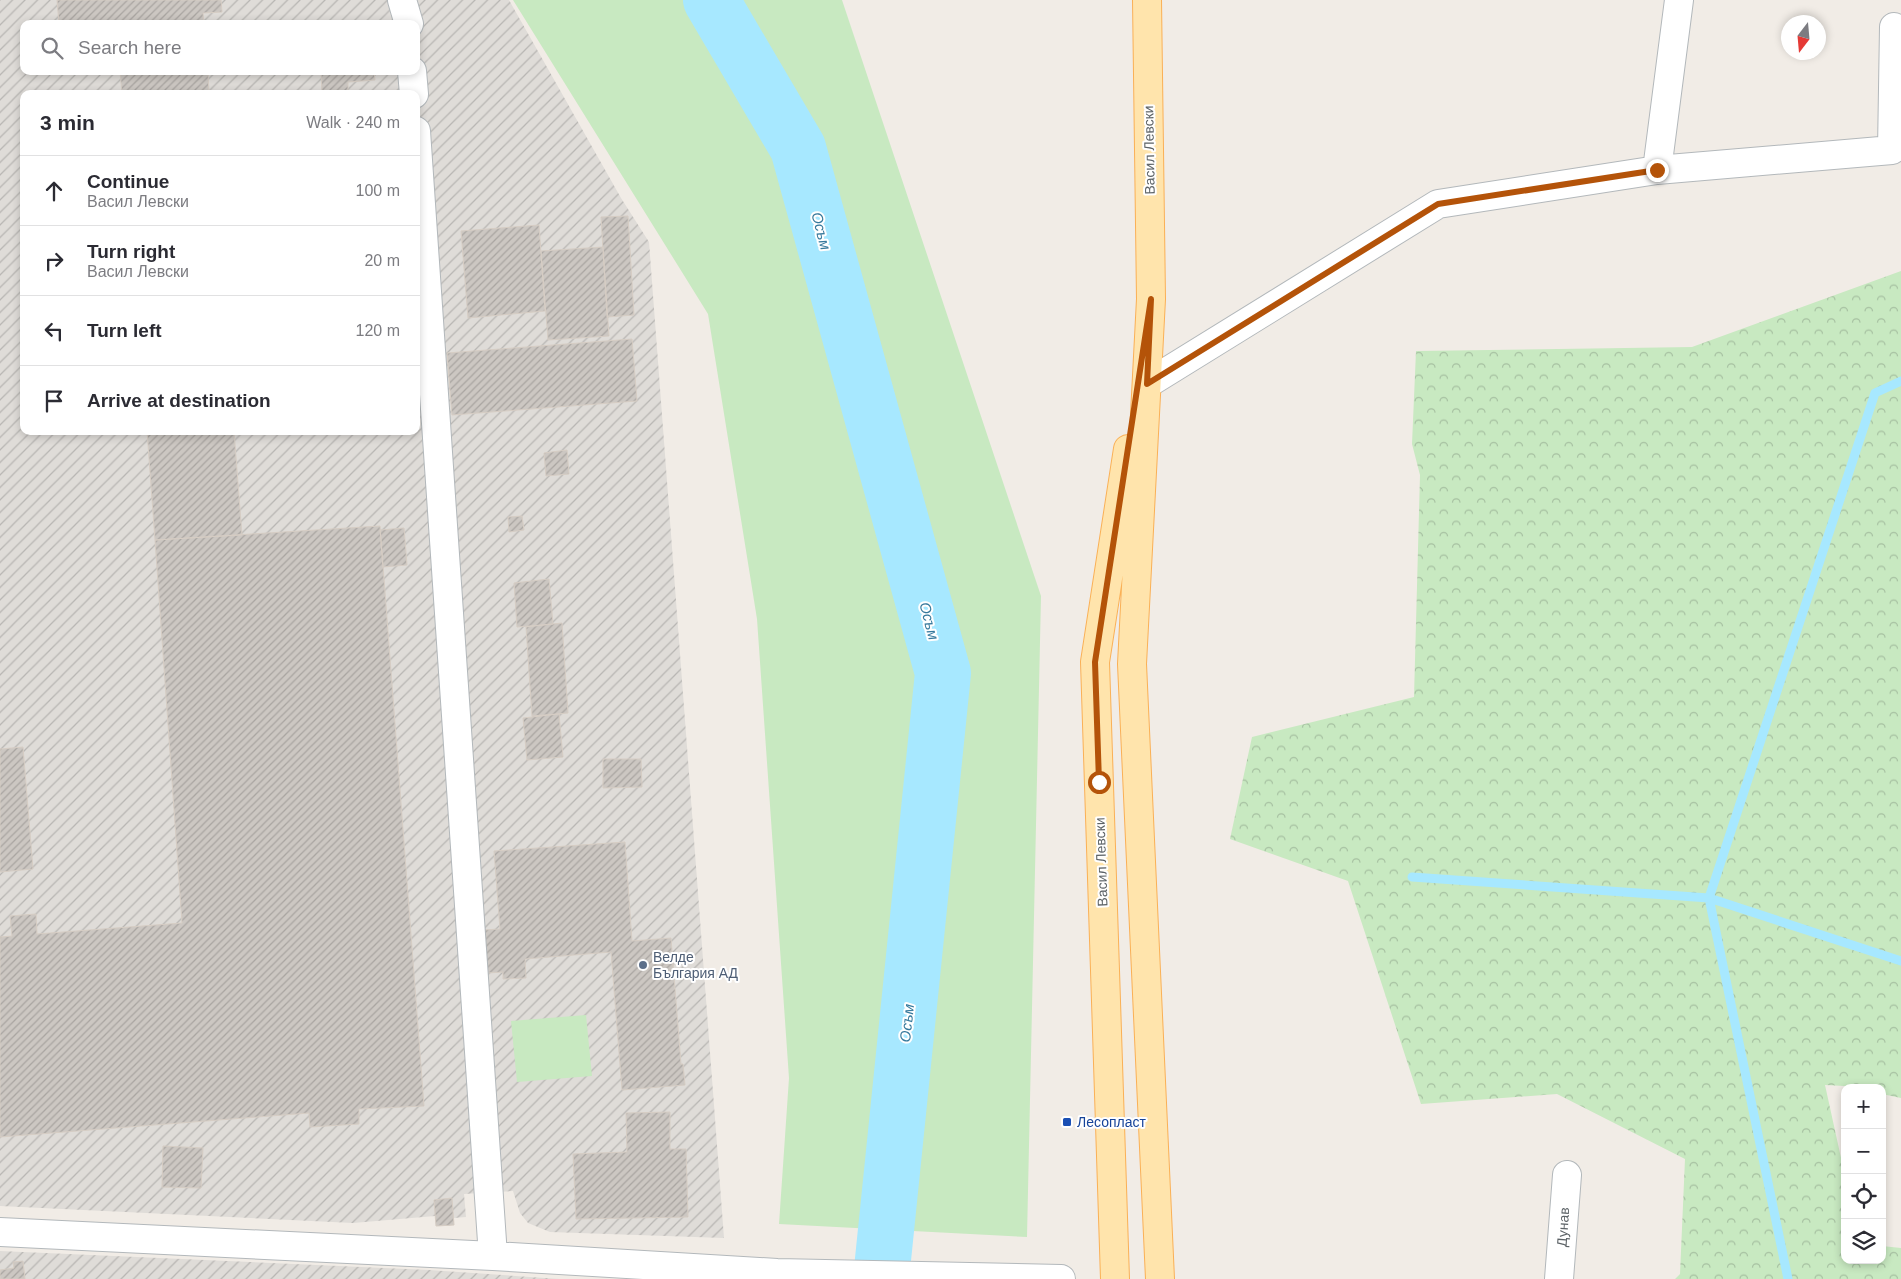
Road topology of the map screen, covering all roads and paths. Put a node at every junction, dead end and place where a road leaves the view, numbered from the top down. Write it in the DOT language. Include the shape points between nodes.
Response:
graph roads {
  1 [pos="402,0"];
  2 [pos="1147,0"];
  3 [pos="1679,0"];
  4 [pos="408,20"];
  5 [pos="1894,27"];
  6 [pos="412,75"];
  7 [pos="414,90"];
  8 [pos="1657,170"];
  9 [pos="420,190"];
  10 [pos="1151,299"];
  11 [pos="1147,384"];
  12 [pos="1567,1175"];
  13 [pos="0,1232"];
  14 [pos="492,1256"];
  15 [pos="632,1272"];
  16 [pos="1062,1279"];
  17 [pos="1115,1279"];
  18 [pos="1160,1279"];
  19 [pos="1559,1279"];
  1 -- 4 [label="street"];
  2 -- 10 [label="main road, Васил Левски"];
  3 -- 8 [label="street"];
  5 -- 8 [label="street" via="1892,150"];
  6 -- 7 [label="street"];
  8 -- 11 [label="street" via="1438,204"];
  9 -- 14 [label="street"];
  10 -- 11 [label="main road, Васил Левски"];
  10 -- 17 [label="main road, Васил Левски" via="1095,662"];
  11 -- 18 [label="main road, Васил Левски" via="1132,664"];
  12 -- 19 [label="street, Дунав"];
  13 -- 14 [label="street"];
  14 -- 15 [label="street"];
  15 -- 16 [label="street"];
}
